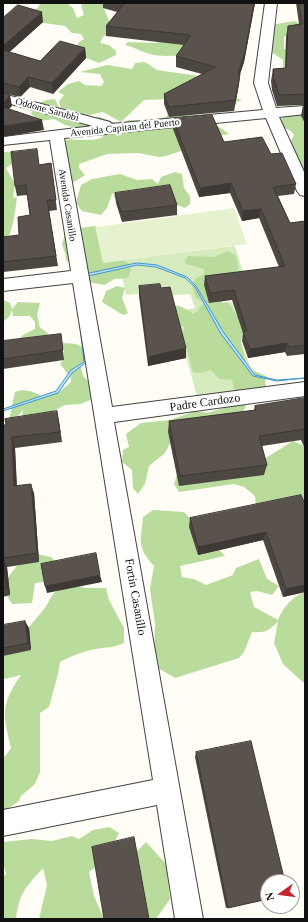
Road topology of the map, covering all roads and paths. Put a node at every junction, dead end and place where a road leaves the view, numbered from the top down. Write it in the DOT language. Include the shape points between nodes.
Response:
graph roads {
  1 [pos="271,3"];
  2 [pos="3,98"];
  3 [pos="305,110"];
  4 [pos="271,114"];
  5 [pos="114,128"];
  6 [pos="56,135"];
  7 [pos="3,141"];
  8 [pos="305,191"];
  9 [pos="79,276"];
  10 [pos="3,285"];
  11 [pos="305,389"];
  12 [pos="104,416"];
  13 [pos="167,790"];
  14 [pos="3,823"];
  15 [pos="189,919"];
  1 -- 4 [label="street" via="261,83"];
  2 -- 5 [label="street, Oddone Sarubbi"];
  3 -- 4 [label="street, Avenida Capitan del Puerto"];
  4 -- 5 [label="street, Avenida Capitan del Puerto"];
  4 -- 8 [label="street"];
  5 -- 6 [label="street, Avenida Capitan del Puerto"];
  6 -- 7 [label="street, Avenida Capitan del Puerto"];
  6 -- 9 [label="street, Avenida Casanillo"];
  9 -- 10 [label="street"];
  9 -- 12 [label="street, Fortin Casanillo"];
  11 -- 12 [label="street, Padre Cardozo"];
  12 -- 13 [label="street, Fortin Casanillo"];
  13 -- 14 [label="street"];
  13 -- 15 [label="street, Fortin Casanillo"];
}
